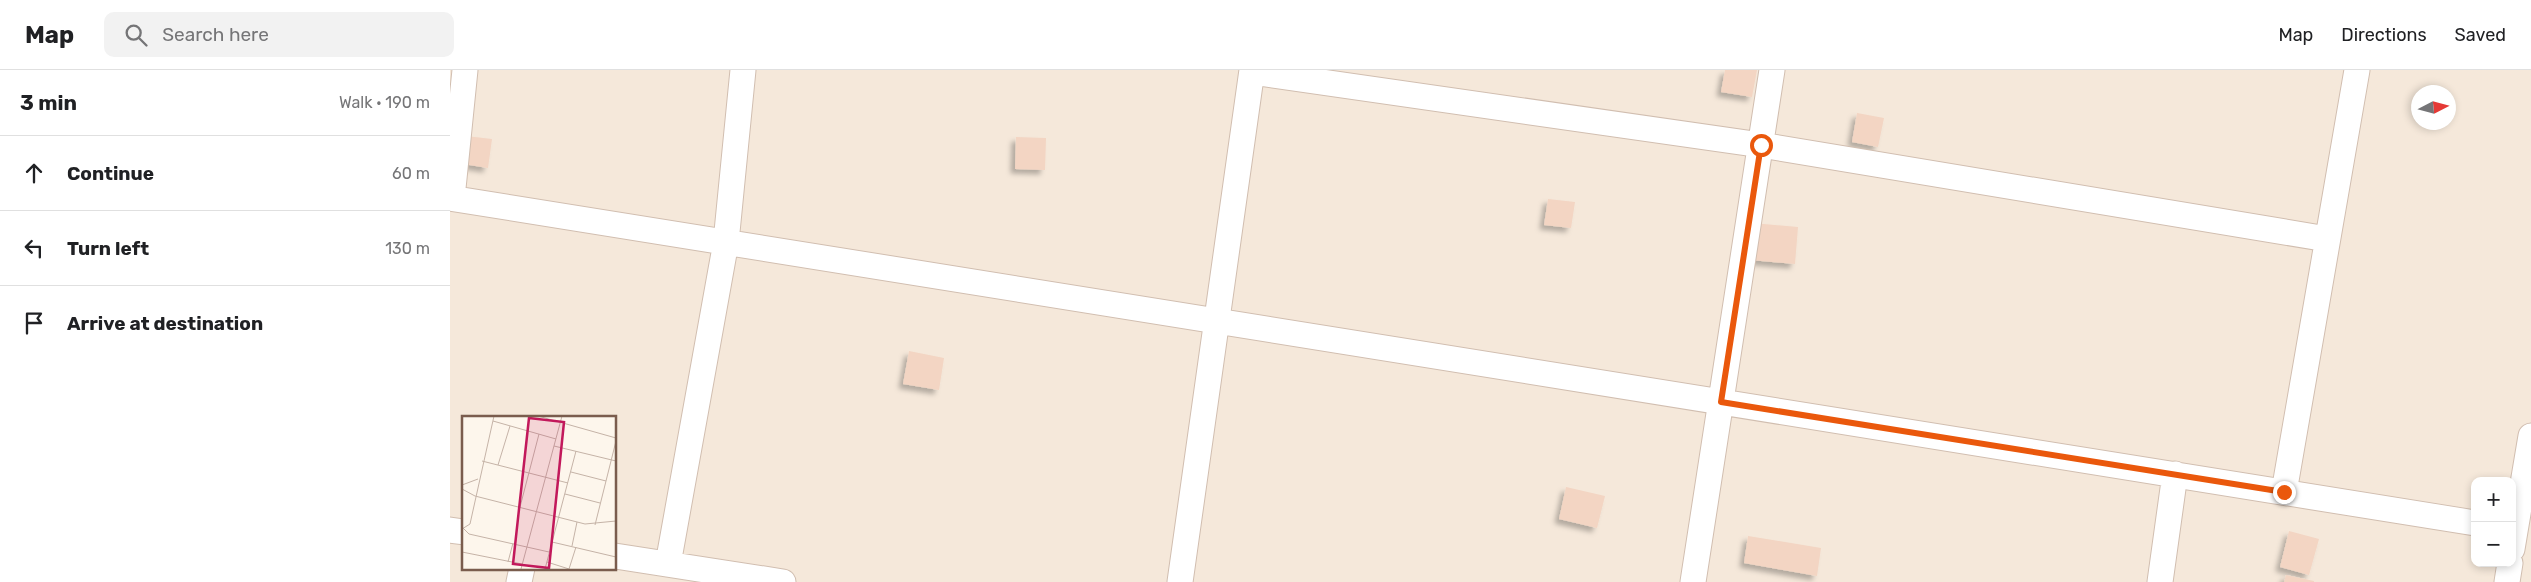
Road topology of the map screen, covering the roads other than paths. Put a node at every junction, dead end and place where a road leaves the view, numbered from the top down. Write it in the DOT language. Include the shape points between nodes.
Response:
graph roads {
  1 [pos="465,70"];
  2 [pos="743,70"];
  3 [pos="1772,70"];
  4 [pos="2357,70"];
  5 [pos="1252,71"];
  6 [pos="1761,145"];
  7 [pos="451,198"];
  8 [pos="2327,239"];
  9 [pos="726,242"];
  10 [pos="1217,321"];
  11 [pos="1721,402"];
  12 [pos="2531,436"];
  13 [pos="2175,474"];
  14 [pos="2284,492"];
  15 [pos="2471,522"];
  16 [pos="2518,534"];
  17 [pos="616,556"];
  18 [pos="668,564"];
  19 [pos="2509,567"];
  20 [pos="783,582"];
  21 [pos="1180,582"];
  22 [pos="1693,582"];
  23 [pos="2160,582"];
  24 [pos="2507,582"];
  1 -- 7 [label="street"];
  2 -- 9 [label="street"];
  3 -- 6 [label="street"];
  4 -- 8 [label="street"];
  5 -- 6 [label="street"];
  5 -- 10 [label="street"];
  6 -- 8 [label="street"];
  6 -- 11 [label="street"];
  7 -- 9 [label="street"];
  8 -- 14 [label="street"];
  9 -- 10 [label="street"];
  9 -- 18 [label="street"];
  10 -- 11 [label="street"];
  10 -- 21 [label="street"];
  11 -- 13 [label="street"];
  11 -- 22 [label="street"];
  12 -- 16 [label="street"];
  13 -- 14 [label="street"];
  13 -- 23 [label="street"];
  14 -- 15 [label="street"];
  17 -- 18 [label="street"];
  18 -- 20 [label="street"];
  19 -- 24 [label="street"];
}
